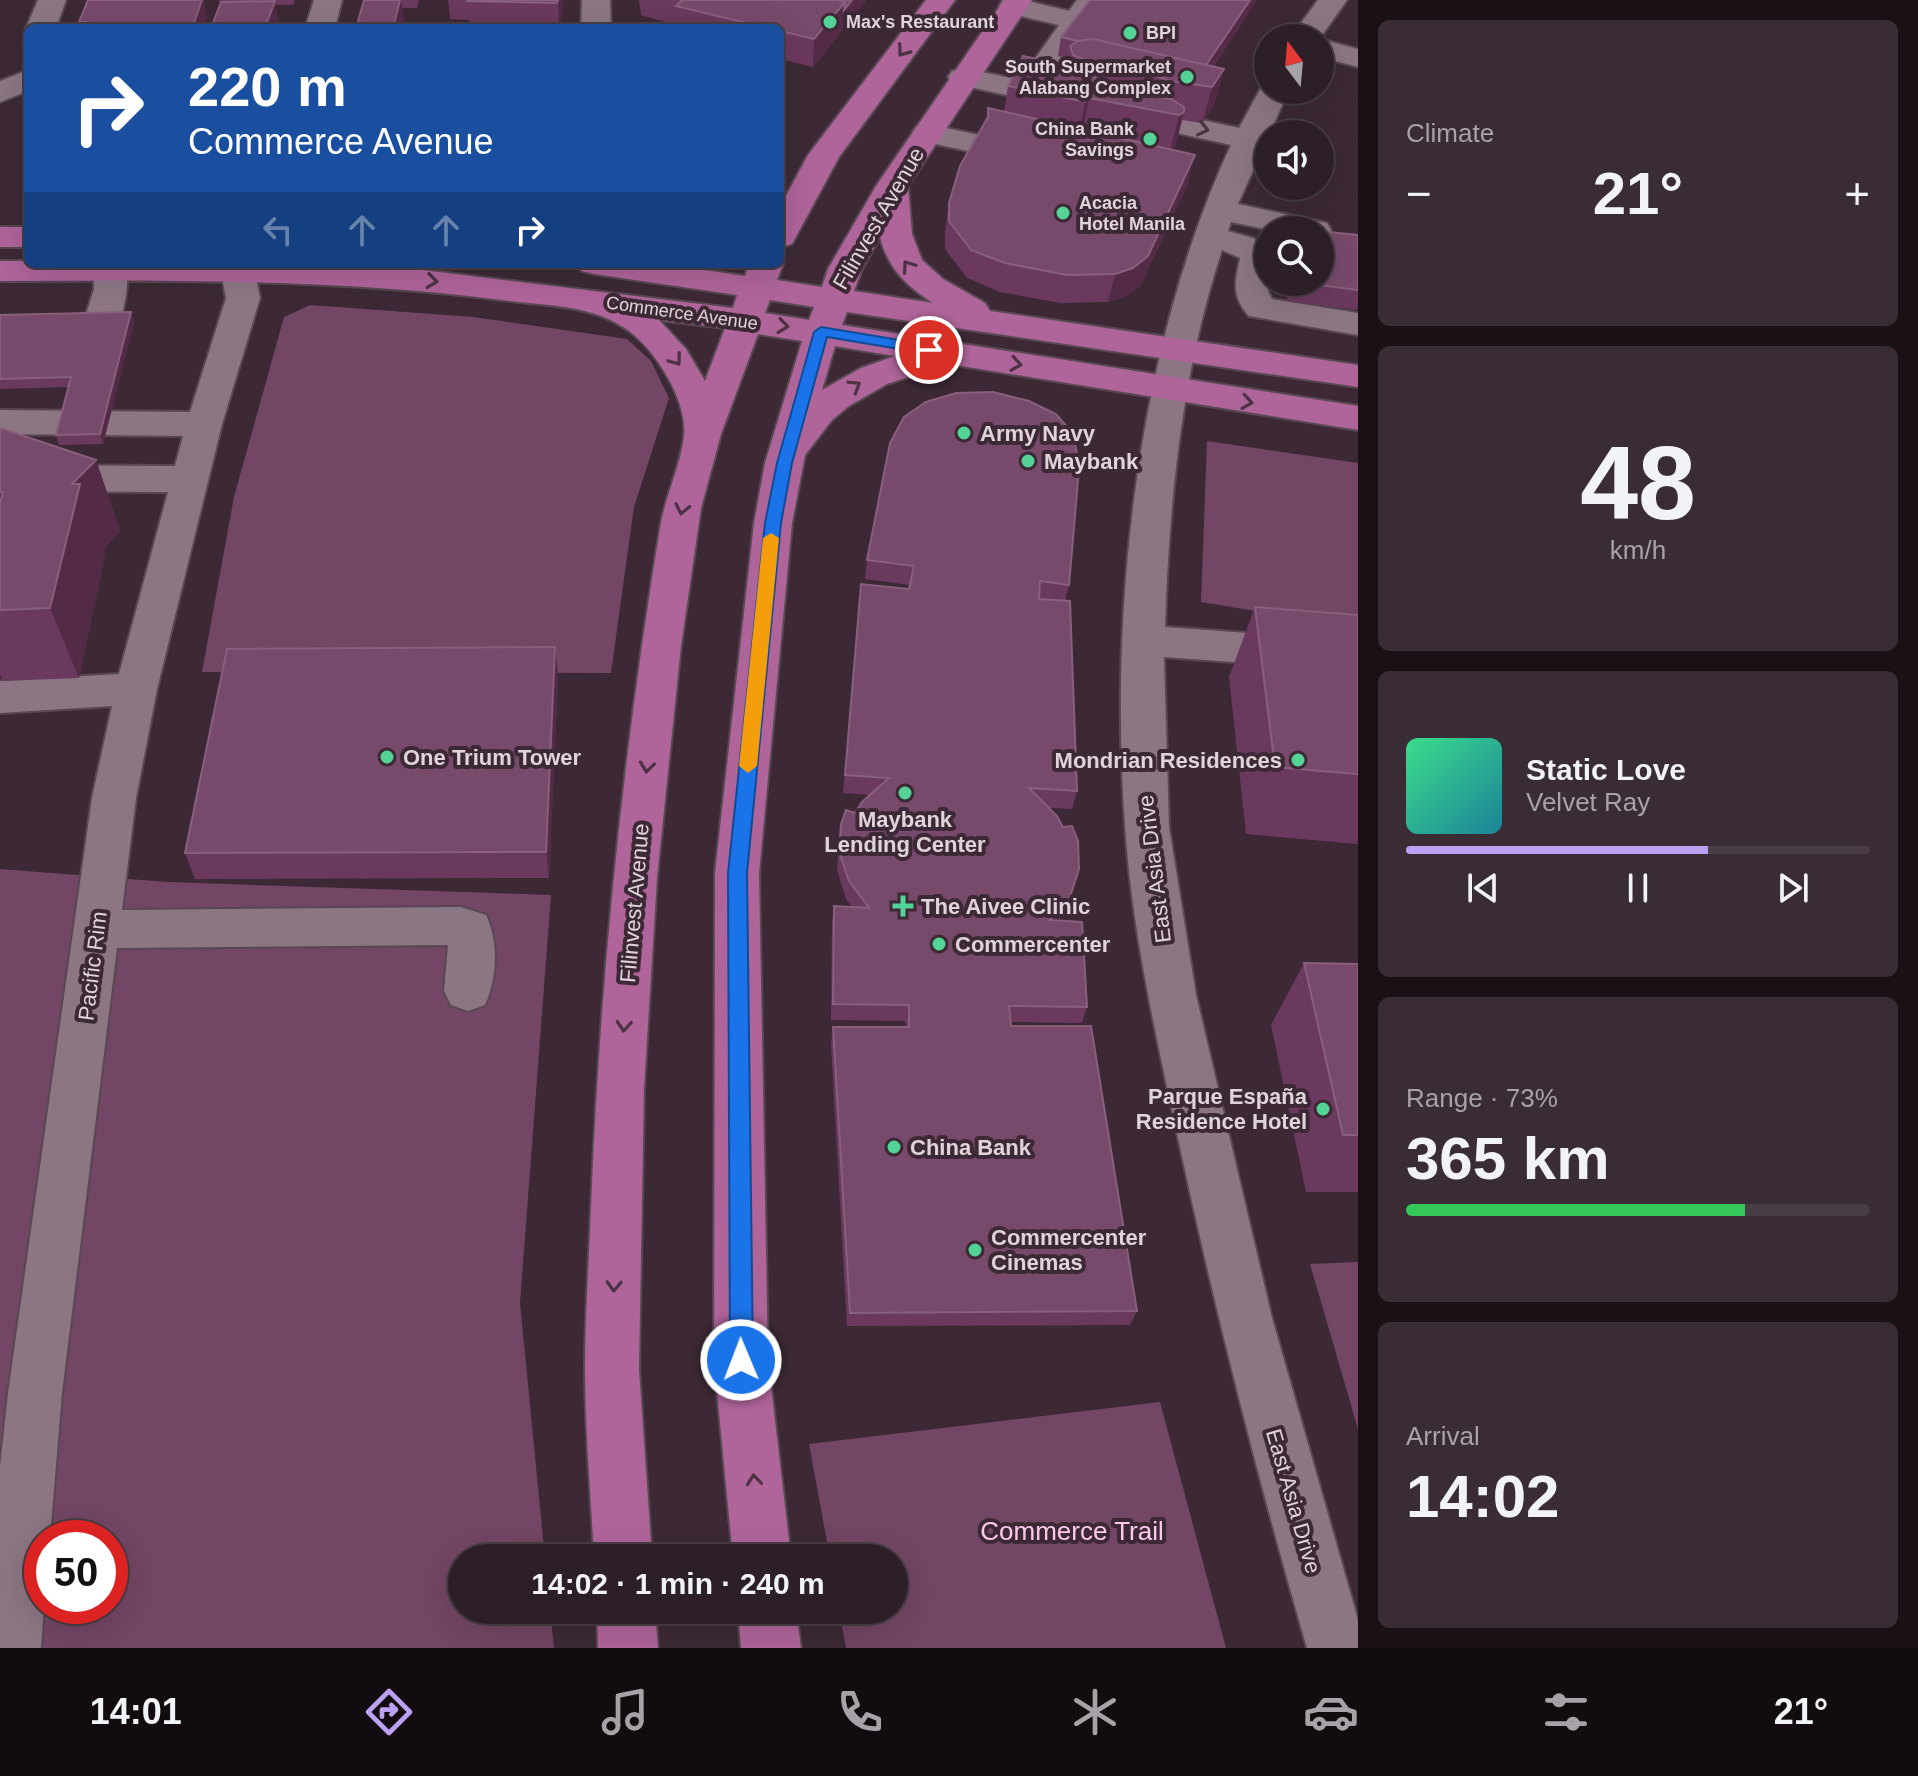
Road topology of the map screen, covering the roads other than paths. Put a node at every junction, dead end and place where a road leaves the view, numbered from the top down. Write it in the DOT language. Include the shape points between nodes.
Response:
graph roads {
  1 [pos="52,0"];
  2 [pos="328,0"];
  3 [pos="596,0"];
  4 [pos="941,0"];
  5 [pos="1333,0"];
  6 [pos="1007,2"];
  7 [pos="1084,11"];
  8 [pos="43,24"];
  9 [pos="321,24"];
  10 [pos="596,24"];
  11 [pos="1315,24"];
  12 [pos="1334,52"];
  13 [pos="1358,58"];
  14 [pos="963,77"];
  15 [pos="24,81"];
  16 [pos="1028,90"];
  17 [pos="0,93"];
  18 [pos="1266,104"];
  19 [pos="928,133"];
  20 [pos="1246,139"];
  21 [pos="824,155"];
  22 [pos="1062,162"];
  23 [pos="892,186"];
  24 [pos="784,191"];
  25 [pos="1212,213"];
  26 [pos="1254,222"];
  27 [pos="1254,226"];
  28 [pos="784,230"];
  29 [pos="0,237"];
  30 [pos="24,237"];
  31 [pos="1254,240"];
  32 [pos="284,268"];
  33 [pos="618,268"];
  34 [pos="110,270"];
  35 [pos="0,271"];
  36 [pos="240,278"];
  37 [pos="756,291"];
  38 [pos="1270,296"];
  39 [pos="832,298"];
  40 [pos="591,301"];
  41 [pos="1358,316"];
  42 [pos="996,323"];
  43 [pos="1358,324"];
  44 [pos="821,332"];
  45 [pos="952,354"];
  46 [pos="1174,369"];
  47 [pos="1358,376"];
  48 [pos="1358,418"];
  49 [pos="0,422"];
  50 [pos="76,424"];
  51 [pos="204,424"];
  52 [pos="703,434"];
  53 [pos="784,463"];
  54 [pos="0,478"];
  55 [pos="190,479"];
  56 [pos="1145,641"];
  57 [pos="1358,656"];
  58 [pos="136,689"];
  59 [pos="0,697"];
  60 [pos="97,929"];
  61 [pos="468,991"];
  62 [pos="622,1544"];
  63 [pos="761,1544"];
  64 [pos="627,1624"];
  65 [pos="768,1624"];
  66 [pos="11,1648"];
  67 [pos="628,1648"];
  68 [pos="771,1648"];
  69 [pos="1337,1648"];
  1 -- 8 [label="street"];
  2 -- 9 [label="street"];
  3 -- 10 [label="street"];
  4 -- 21 [label="main road, one-way"];
  5 -- 11 [label="street"];
  6 -- 7 [label="street"];
  6 -- 14 [label="main road, Filinvest Avenue"];
  7 -- 16 [label="street"];
  12 -- 13 [label="street"];
  14 -- 16 [label="street"];
  14 -- 19 [label="main road, Filinvest Avenue"];
  15 -- 17 [label="street"];
  16 -- 20 [label="street, one-way"];
  18 -- 20 [label="street, East Asia Drive"];
  19 -- 22 [label="street"];
  19 -- 23 [label="main road, Filinvest Avenue"];
  20 -- 25 [label="street, East Asia Drive"];
  21 -- 24 [label="main road"];
  21 -- 28 [label="main road"];
  23 -- 39 [label="main road, Filinvest Avenue"];
  42 -- 23 [label="main road, one-way" via="912,274 893,228"];
  25 -- 26 [label="street"];
  25 -- 27 [label="street"];
  25 -- 31 [label="street"];
  25 -- 43 [label="street" via="1255,252 1250,290 1261,308"];
  25 -- 46 [label="street, East Asia Drive"];
  29 -- 30 [label="main road"];
  32 -- 36 [label="street"];
  32 -- 40 [label="main road, Commerce Avenue, one-way"];
  33 -- 37 [label="main road, Commerce Avenue"];
  34 -- 35 [label="main road"];
  34 -- 36 [label="main road"];
  34 -- 50 [label="street" via="111,289 84,330 72,370"];
  36 -- 51 [label="street, Pacific Rim"];
  37 -- 39 [label="main road, Commerce Avenue"];
  37 -- 40 [label="main road, Commerce Avenue"];
  37 -- 44 [label="main road, Commerce Avenue, one-way"];
  37 -- 52 [label="main road, Filinvest Avenue"];
  38 -- 41 [label="street" via="1276,305"];
  39 -- 42 [label="main road, Commerce Avenue"];
  39 -- 44 [label="main road, Filinvest Avenue"];
  40 -- 52 [label="main road, one-way" via="613,306 668,349 693,389"];
  42 -- 46 [label="main road, Commerce Avenue"];
  44 -- 45 [label="main road, Commerce Avenue"];
  44 -- 53 [label="main road, Filinvest Avenue"];
  45 -- 46 [label="main road, Commerce Avenue, one-way"];
  53 -- 45 [label="main road, one-way" via="802,430 844,392 882,370"];
  46 -- 47 [label="main road, Commerce Avenue"];
  46 -- 48 [label="main road, Commerce Avenue, one-way"];
  46 -- 56 [label="street, East Asia Drive" via="1150,519"];
  49 -- 50 [label="street"];
  50 -- 51 [label="street"];
  51 -- 55 [label="street, Pacific Rim"];
  52 -- 62 [label="main road, Filinvest Avenue, one-way" via="679,523 634,878 620,1089 612,1369"];
  63 -- 53 [label="main road, Filinvest Avenue, one-way" via="741,1360 737,873 771,538"];
  54 -- 55 [label="street"];
  55 -- 58 [label="street, Pacific Rim"];
  56 -- 57 [label="street"];
  56 -- 69 [label="street, East Asia Drive" via="1144,787 1159,930 1234,1279 1288,1488"];
  58 -- 59 [label="street"];
  58 -- 60 [label="street, Pacific Rim" via="114,798"];
  60 -- 61 [label="street" via="461,926 470,929 472,939"];
  60 -- 66 [label="street, Pacific Rim" via="35,1393"];
  64 -- 67 [label="main road"];
  65 -- 68 [label="main road"];
}
